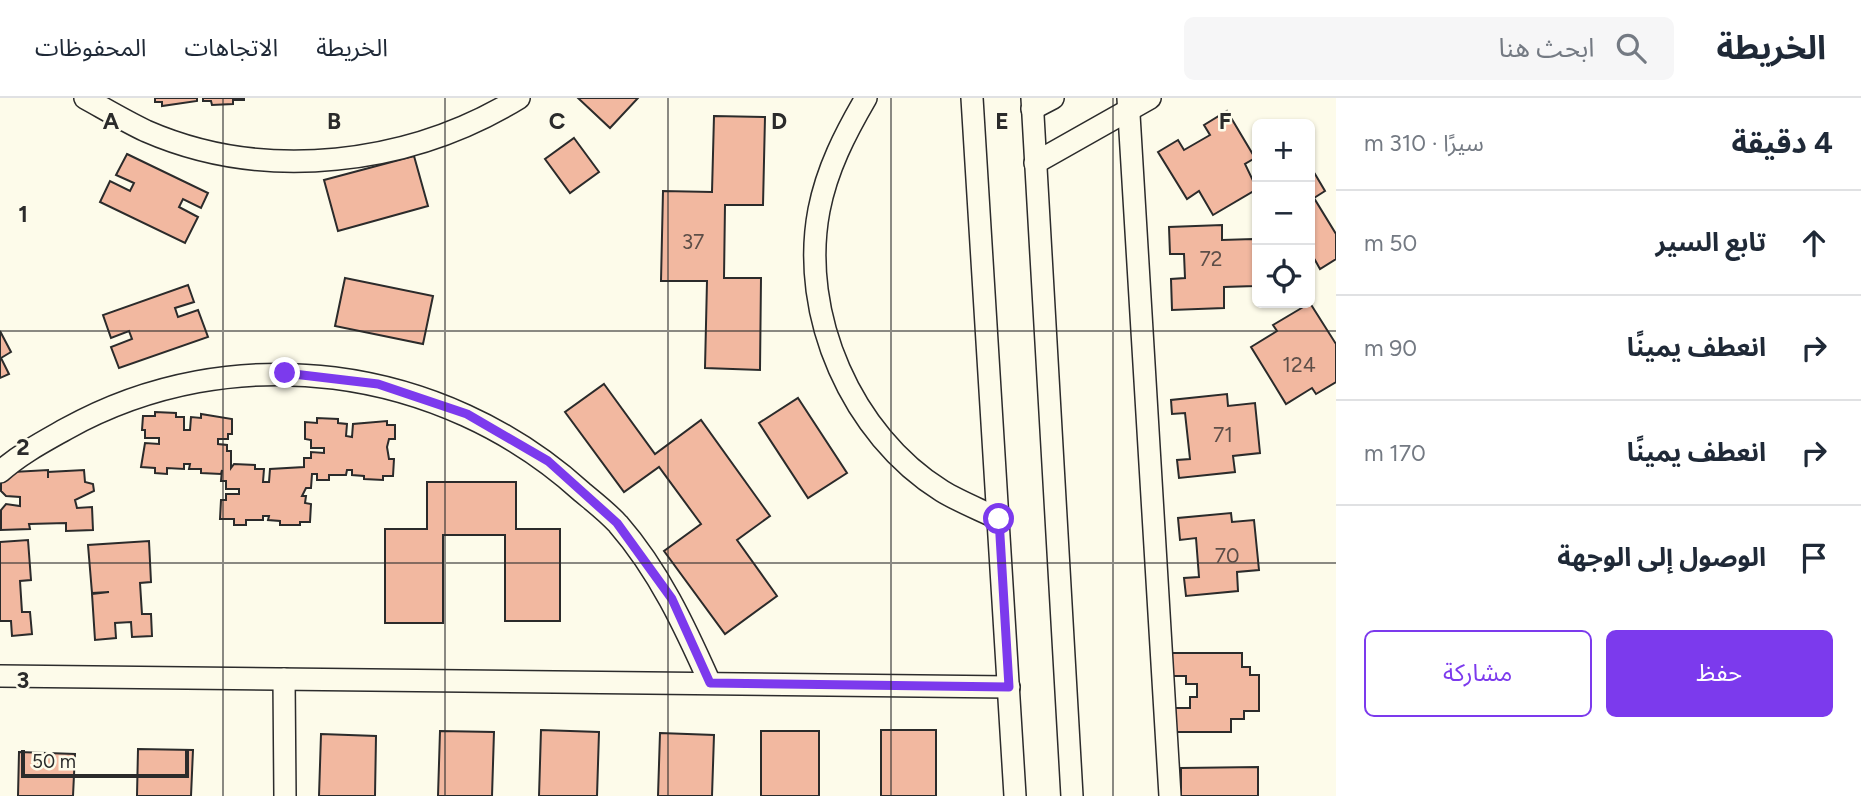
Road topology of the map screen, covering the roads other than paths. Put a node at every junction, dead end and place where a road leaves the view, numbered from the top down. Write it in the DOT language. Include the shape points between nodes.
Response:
graph roads {
  1 [pos="85,98"];
  2 [pos="519,98"];
  3 [pos="866,98"];
  4 [pos="972,98"];
  5 [pos="1053,98"];
  6 [pos="1150,98"];
  7 [pos="1032,104"];
  8 [pos="1128,105"];
  9 [pos="1035,163"];
  10 [pos="0,472"];
  11 [pos="999,519"];
  12 [pos="0,676"];
  13 [pos="284,679"];
  14 [pos="710,683"];
  15 [pos="1009,687"];
  16 [pos="285,796"];
  17 [pos="1015,796"];
  18 [pos="1072,796"];
  19 [pos="1170,796"];
  1 -- 2 [label="street" via="148,131 221,154 298,162 374,155 448,134"];
  3 -- 11 [label="street" via="836,149 819,211 815,276 827,339 853,398 891,450 942,491"];
  4 -- 11 [label="street"];
  5 -- 7 [label="street"];
  6 -- 8 [label="street"];
  7 -- 9 [label="street"];
  8 -- 9 [label="street"];
  8 -- 19 [label="street"];
  9 -- 18 [label="street"];
  10 -- 14 [label="street" via="19,455 102,409 191,382 285,373 378,384 467,414 548,461 617,523 672,599"];
  11 -- 15 [label="street"];
  12 -- 13 [label="street"];
  13 -- 14 [label="street"];
  13 -- 16 [label="street"];
  14 -- 15 [label="street"];
  15 -- 17 [label="street"];
}
